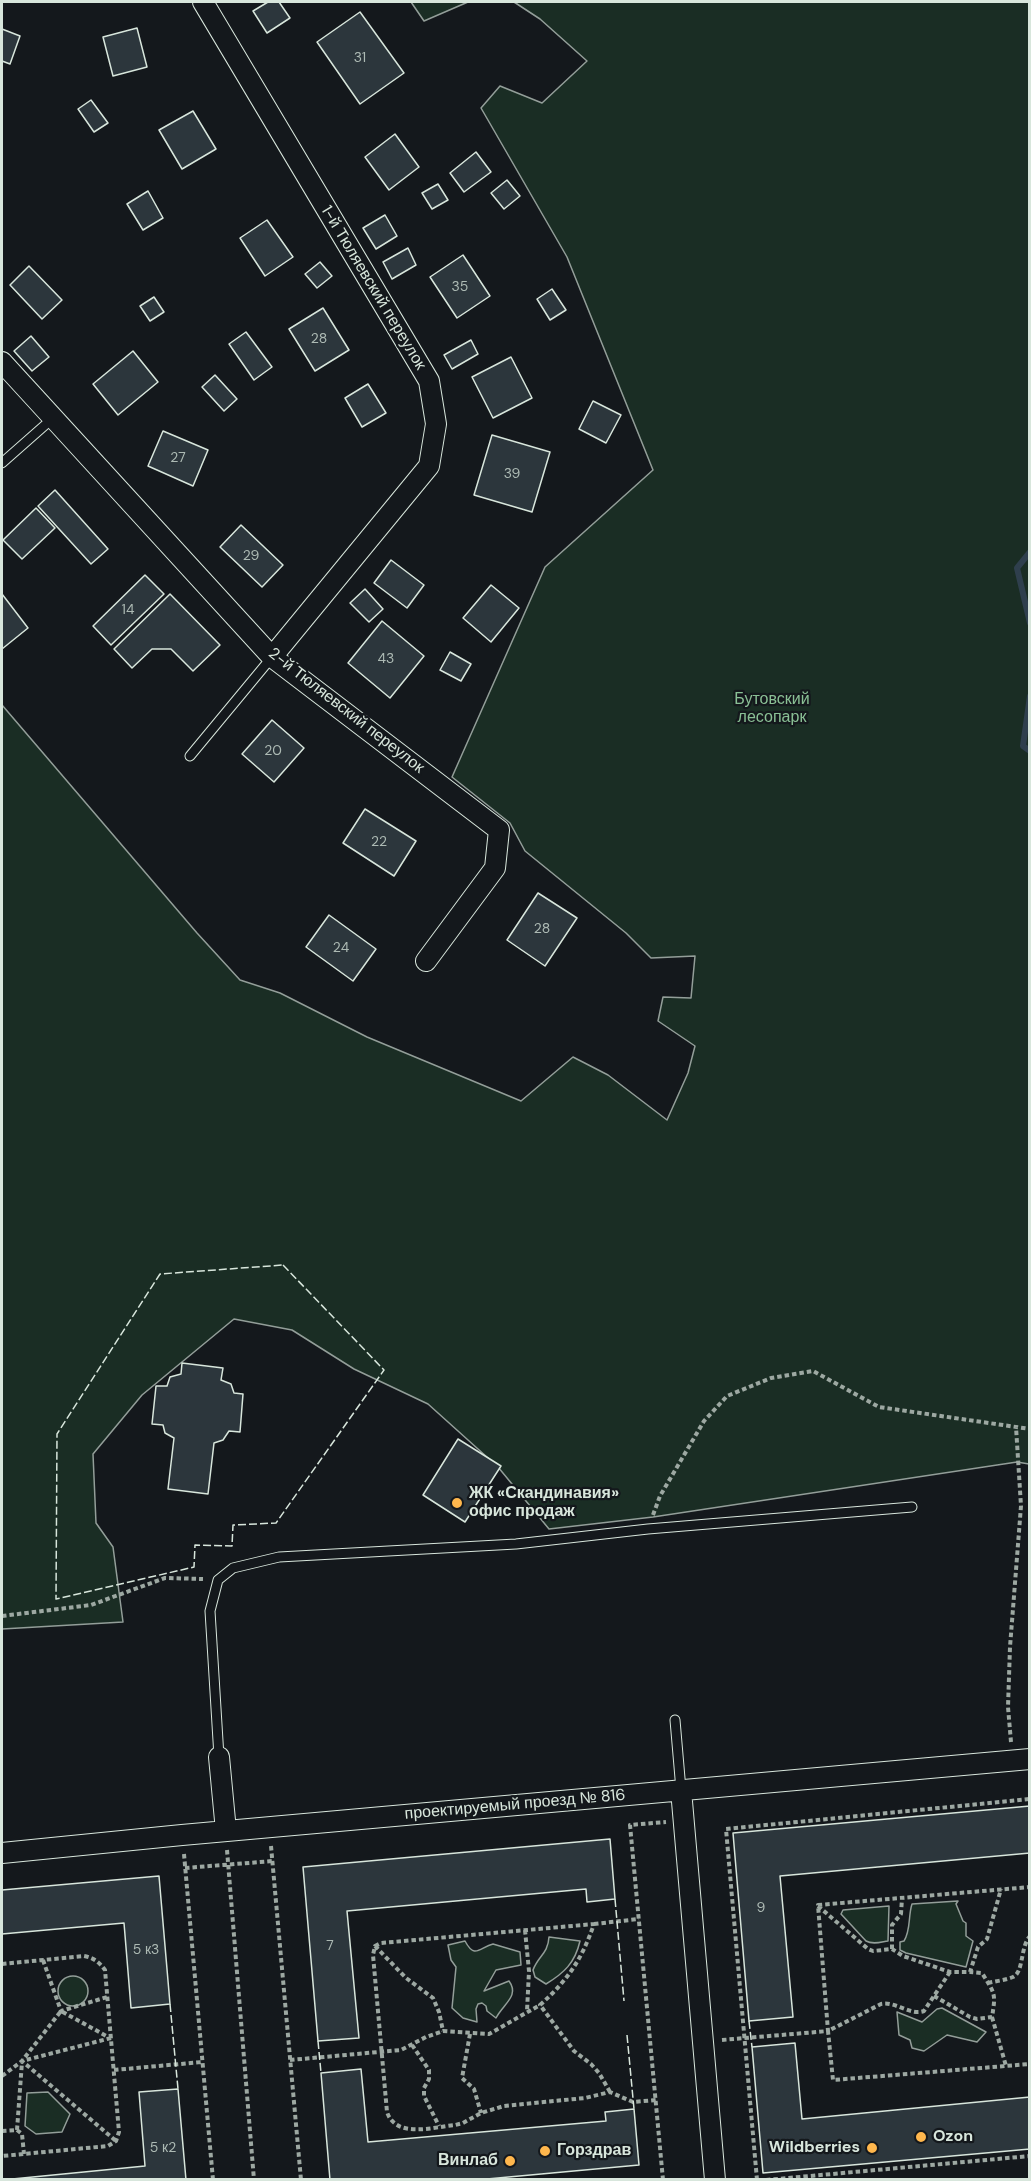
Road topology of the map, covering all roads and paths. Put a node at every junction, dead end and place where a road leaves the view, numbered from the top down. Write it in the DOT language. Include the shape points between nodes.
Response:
graph roads {
  1 [pos="203,2"];
  2 [pos="2,362"];
  3 [pos="53,418"];
  4 [pos="2,463"];
  5 [pos="272,657"];
  6 [pos="190,756"];
  7 [pos="426,961"];
  8 [pos="1016,1427"];
  9 [pos="1029,1429"];
  10 [pos="912,1507"];
  11 [pos="648,1529"];
  12 [pos="165,1578"];
  13 [pos="2,1616"];
  14 [pos="675,1720"];
  15 [pos="219,1757"];
  16 [pos="1021,1760"];
  17 [pos="681,1791"];
  18 [pos="1029,1799"];
  19 [pos="683,1820"];
  20 [pos="226,1831"];
  21 [pos="2,1853"];
  22 [pos="229,1865"];
  23 [pos="1029,1887"];
  24 [pos="1000,1889"];
  25 [pos="902,1898"];
  26 [pos="818,1905"];
  27 [pos="639,1919"];
  28 [pos="594,1924"];
  29 [pos="525,1930"];
  30 [pos="1029,1936"];
  31 [pos="375,1946"];
  32 [pos="891,1949"];
  33 [pos="43,1960"];
  34 [pos="2,1964"];
  35 [pos="950,1972"];
  36 [pos="970,1972"];
  37 [pos="988,1983"];
  38 [pos="934,1996"];
  39 [pos="107,1997"];
  40 [pos="540,2005"];
  41 [pos="61,2011"];
  42 [pos="527,2012"];
  43 [pos="992,2017"];
  44 [pos="443,2031"];
  45 [pos="828,2031"];
  46 [pos="470,2034"];
  47 [pos="111,2038"];
  48 [pos="745,2038"];
  49 [pos="703,2042"];
  50 [pos="412,2045"];
  51 [pos="382,2052"];
  52 [pos="290,2060"];
  53 [pos="22,2061"];
  54 [pos="202,2062"];
  55 [pos="1029,2064"];
  56 [pos="1006,2066"];
  57 [pos="114,2070"];
  58 [pos="2,2076"];
  59 [pos="610,2092"];
  60 [pos="656,2100"];
  61 [pos="481,2113"];
  62 [pos="439,2126"];
  63 [pos="17,2130"];
  64 [pos="2,2131"];
  65 [pos="116,2141"];
  66 [pos="24,2154"];
  67 [pos="2,2156"];
  68 [pos="1029,2156"];
  69 [pos="213,2180"];
  70 [pos="254,2180"];
  71 [pos="301,2180"];
  72 [pos="663,2180"];
  73 [pos="715,2180"];
  74 [pos="757,2180"];
  75 [pos="766,2180"];
  1 -- 5 [label="street, 1-й Тюляевский переулок" via="429,381 436,424 429,466"];
  2 -- 3 [label="street, 2-й Тюляевский переулок"];
  3 -- 4 [label="lane"];
  3 -- 5 [label="street, 2-й Тюляевский переулок"];
  5 -- 6 [label="lane"];
  5 -- 7 [label="street, 2-й Тюляевский переулок" via="499,830 495,867"];
  8 -- 9 [label="path"];
  8 -- 11 [label="path" via="879,1407 813,1371 771,1378 727,1396 704,1421 660,1496"];
  8 -- 16 [label="path" via="1021,1506 1008,1707"];
  10 -- 11 [label="lane"];
  11 -- 15 [label="lane" via="516,1544 279,1557 233,1568 218,1580 210,1611"];
  12 -- 13 [label="path" via="91,1605"];
  14 -- 17 [label="lane"];
  15 -- 20 [label="street"];
  16 -- 17 [label="street, проектируемый проезд № 816"];
  17 -- 19 [label="street"];
  17 -- 20 [label="street, проектируемый проезд № 816"];
  18 -- 48 [label="path" via="726,1829"];
  19 -- 27 [label="path" via="630,1825"];
  19 -- 49 [label="street"];
  20 -- 21 [label="street, проектируемый проезд № 816"];
  20 -- 22 [label="path"];
  22 -- 52 [label="path" via="273,1861"];
  22 -- 54 [label="path" via="185,1868"];
  22 -- 70 [label="path"];
  23 -- 24 [label="path"];
  24 -- 25 [label="path"];
  24 -- 36 [label="path" via="987,1940 978,1947"];
  25 -- 26 [label="path"];
  25 -- 32 [label="path" via="901,1914 892,1925"];
  26 -- 32 [label="path" via="868,1949"];
  26 -- 45 [label="path"];
  27 -- 28 [label="path"];
  27 -- 60 [label="path"];
  28 -- 29 [label="path"];
  28 -- 40 [label="path" via="568,1977"];
  29 -- 31 [label="path"];
  29 -- 42 [label="path"];
  30 -- 37 [label="path" via="1016,1976"];
  31 -- 44 [label="path" via="406,1978 433,1998"];
  31 -- 51 [label="path"];
  32 -- 35 [label="path"];
  33 -- 34 [label="path"];
  33 -- 39 [label="path" via="92,1958 105,1970"];
  33 -- 41 [label="path"];
  35 -- 36 [label="path"];
  35 -- 38 [label="path"];
  36 -- 37 [label="path" via="982,1973"];
  37 -- 43 [label="path" via="995,1998"];
  38 -- 43 [label="path" via="970,2017"];
  38 -- 45 [label="path" via="918,2013 881,2004"];
  39 -- 41 [label="path"];
  39 -- 47 [label="path"];
  40 -- 42 [label="path"];
  40 -- 59 [label="path" via="574,2051 599,2073"];
  41 -- 47 [label="path"];
  41 -- 53 [label="path"];
  42 -- 46 [label="path" via="495,2031"];
  43 -- 56 [label="path"];
  44 -- 46 [label="path"];
  44 -- 50 [label="path"];
  45 -- 48 [label="path"];
  45 -- 56 [label="path" via="833,2080"];
  46 -- 61 [label="path" via="462,2078 474,2089"];
  47 -- 53 [label="path"];
  47 -- 57 [label="path"];
  48 -- 49 [label="path"];
  48 -- 74 [label="path"];
  49 -- 73 [label="street"];
  50 -- 51 [label="path"];
  50 -- 62 [label="path" via="429,2070 424,2096"];
  51 -- 52 [label="path"];
  51 -- 62 [label="path" via="390,2120 401,2128"];
  52 -- 71 [label="path"];
  53 -- 58 [label="path"];
  53 -- 63 [label="path"];
  53 -- 65 [label="path"];
  54 -- 57 [label="path"];
  54 -- 69 [label="path"];
  55 -- 56 [label="path"];
  57 -- 65 [label="path" via="119,2132"];
  59 -- 60 [label="path" via="633,2102"];
  59 -- 61 [label="path" via="504,2106"];
  60 -- 72 [label="path"];
  61 -- 62 [label="path" via="459,2124"];
  63 -- 64 [label="path"];
  63 -- 66 [label="path" via="22,2134"];
  65 -- 66 [label="path" via="108,2146"];
  66 -- 67 [label="path"];
  68 -- 75 [label="path"];
}
